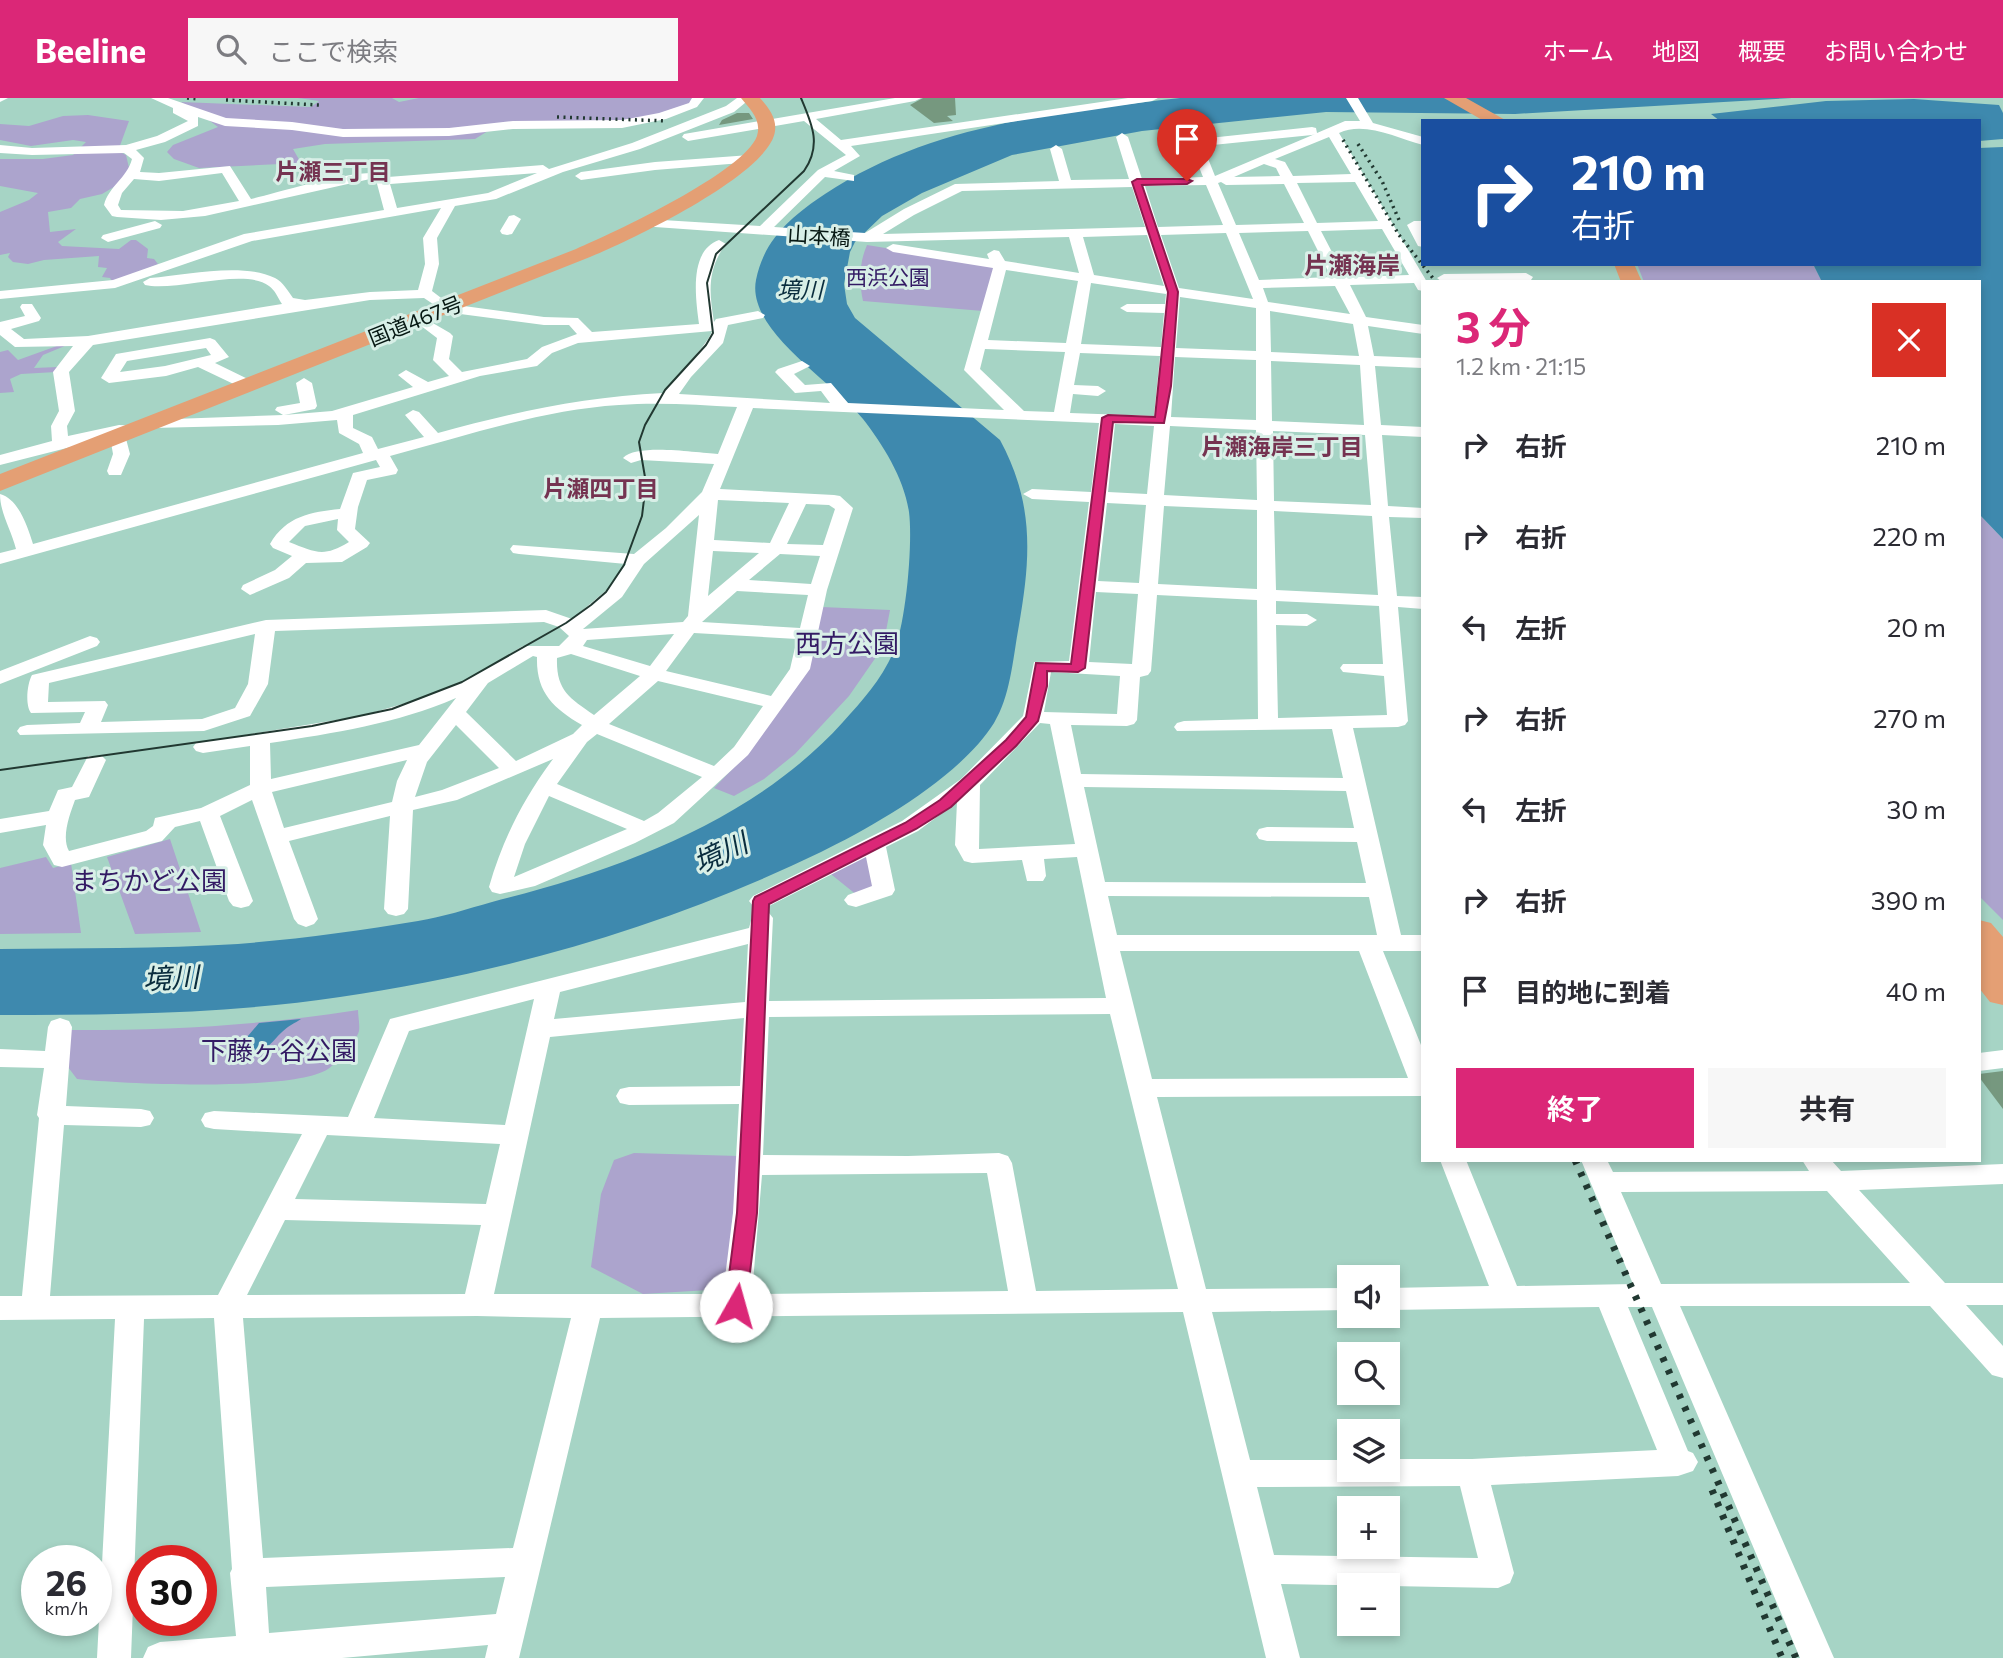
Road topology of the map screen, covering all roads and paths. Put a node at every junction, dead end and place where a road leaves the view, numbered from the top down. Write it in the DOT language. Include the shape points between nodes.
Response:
graph roads {
  1 [pos="163,98"];
  2 [pos="698,98"];
  3 [pos="747,98"];
  4 [pos="915,98"];
  5 [pos="1152,98"];
  6 [pos="1352,98"];
  7 [pos="1439,98"];
  8 [pos="1453,98"];
  9 [pos="1138,99"];
  10 [pos="806,116"];
  11 [pos="1488,119"];
  12 [pos="1365,120"];
  13 [pos="767,123"];
  14 [pos="1189,128"];
  15 [pos="952,129"];
  16 [pos="1332,131"];
  17 [pos="940,136"];
  18 [pos="1122,137"];
  19 [pos="1421,140"];
  20 [pos="1196,143"];
  21 [pos="842,144"];
  22 [pos="636,146"];
  23 [pos="0,149"];
  24 [pos="127,149"];
  25 [pos="1056,149"];
  26 [pos="1317,151"];
  27 [pos="750,159"];
  28 [pos="1263,160"];
  29 [pos="1293,160"];
  30 [pos="553,171"];
  31 [pos="822,173"];
  32 [pos="133,175"];
  33 [pos="581,176"];
  34 [pos="849,178"];
  35 [pos="1360,178"];
  36 [pos="1287,180"];
  37 [pos="383,181"];
  38 [pos="1213,181"];
  39 [pos="1137,182"];
  40 [pos="1077,184"];
  41 [pos="247,203"];
  42 [pos="450,204"];
  43 [pos="391,212"];
  44 [pos="171,215"];
  45 [pos="185,219"];
  46 [pos="886,221"];
  47 [pos="646,223"];
  48 [pos="1387,225"];
  49 [pos="1421,225"];
  50 [pos="1311,228"];
  51 [pos="1232,230"];
  52 [pos="770,231"];
  53 [pos="1153,232"];
  54 [pos="1075,234"];
  55 [pos="987,236"];
  56 [pos="249,237"];
  57 [pos="867,237"];
  58 [pos="108,238"];
  59 [pos="1421,240"];
  60 [pos="719,244"];
  61 [pos="1421,244"];
  62 [pos="1400,246"];
  63 [pos="1013,250"];
  64 [pos="993,251"];
  65 [pos="1000,266"];
  66 [pos="1525,274"];
  67 [pos="1087,279"];
  68 [pos="1445,280"];
  69 [pos="125,282"];
  70 [pos="1342,282"];
  71 [pos="1420,283"];
  72 [pos="1254,284"];
  73 [pos="1173,292"];
  74 [pos="424,294"];
  75 [pos="0,295"];
  76 [pos="308,305"];
  77 [pos="1263,306"];
  78 [pos="27,307"];
  79 [pos="445,308"];
  80 [pos="1127,308"];
  81 [pos="1172,309"];
  82 [pos="758,314"];
  83 [pos="419,319"];
  84 [pos="1360,320"];
  85 [pos="198,323"];
  86 [pos="714,326"];
  87 [pos="0,327"];
  88 [pos="1421,330"];
  89 [pos="587,336"];
  90 [pos="88,341"];
  91 [pos="210,343"];
  92 [pos="980,344"];
  93 [pos="1075,348"];
  94 [pos="1168,352"];
  95 [pos="1264,355"];
  96 [pos="1367,360"];
  97 [pos="200,362"];
  98 [pos="1421,363"];
  99 [pos="802,366"];
  100 [pos="406,375"];
  101 [pos="459,377"];
  102 [pos="304,383"];
  103 [pos="248,386"];
  104 [pos="1067,389"];
  105 [pos="427,390"];
  106 [pos="1098,391"];
  107 [pos="668,398"];
  108 [pos="747,402"];
  109 [pos="849,409"];
  110 [pos="345,413"];
  111 [pos="1018,414"];
  112 [pos="413,415"];
  113 [pos="1061,416"];
  114 [pos="1108,418"];
  115 [pos="278,420"];
  116 [pos="1160,421"];
  117 [pos="1265,425"];
  118 [pos="136,429"];
  119 [pos="1371,430"];
  120 [pos="1421,432"];
  121 [pos="435,439"];
  122 [pos="61,443"];
  123 [pos="376,455"];
  124 [pos="9,458"];
  125 [pos="631,458"];
  126 [pos="723,459"];
  127 [pos="38,468"];
  128 [pos="115,471"];
  129 [pos="0,483"];
  130 [pos="1032,494"];
  131 [pos="710,495"];
  132 [pos="1100,497"];
  133 [pos="0,499"];
  134 [pos="800,499"];
  135 [pos="1156,500"];
  136 [pos="1264,504"];
  137 [pos="1378,511"];
  138 [pos="348,513"];
  139 [pos="1421,513"];
  140 [pos="706,545"];
  141 [pos="776,548"];
  142 [pos="519,549"];
  143 [pos="26,551"];
  144 [pos="830,551"];
  145 [pos="301,557"];
  146 [pos="0,559"];
  147 [pos="638,560"];
  148 [pos="733,585"];
  149 [pos="1089,586"];
  150 [pos="250,589"];
  151 [pos="1148,589"];
  152 [pos="818,590"];
  153 [pos="1265,596"];
  154 [pos="1387,601"];
  155 [pos="1421,603"];
  156 [pos="1266,619"];
  157 [pos="1307,620"];
  158 [pos="693,622"];
  159 [pos="266,626"];
  160 [pos="806,634"];
  161 [pos="574,637"];
  162 [pos="90,642"];
  163 [pos="547,654"];
  164 [pos="1078,668"];
  165 [pos="1350,668"];
  166 [pos="1130,670"];
  167 [pos="1393,671"];
  168 [pos="654,674"];
  169 [pos="0,678"];
  170 [pos="481,680"];
  171 [pos="776,703"];
  172 [pos="455,712"];
  173 [pos="1032,718"];
  174 [pos="1059,718"];
  175 [pos="1340,721"];
  176 [pos="1268,723"];
  177 [pos="1184,727"];
  178 [pos="88,728"];
  179 [pos="27,731"];
  180 [pos="588,732"];
  181 [pos="260,739"];
  182 [pos="203,747"];
  183 [pos="424,750"];
  184 [pos="95,760"];
  185 [pos="513,770"];
  186 [pos="717,775"];
  187 [pos="1073,780"];
  188 [pos="969,785"];
  189 [pos="1357,785"];
  190 [pos="542,786"];
  191 [pos="260,788"];
  192 [pos="402,806"];
  193 [pos="208,813"];
  194 [pos="58,816"];
  195 [pos="0,826"];
  196 [pos="645,829"];
  197 [pos="1267,834"];
  198 [pos="1367,835"];
  199 [pos="277,837"];
  200 [pos="874,844"];
  201 [pos="1088,849"];
  202 [pos="1032,853"];
  203 [pos="1035,876"];
  204 [pos="1097,889"];
  205 [pos="1379,890"];
  206 [pos="856,900"];
  207 [pos="241,901"];
  208 [pos="396,909"];
  209 [pos="306,919"];
  210 [pos="1981,932"];
  211 [pos="760,933"];
  212 [pos="1108,943"];
  213 [pos="1380,943"];
  214 [pos="1421,943"];
  215 [pos="2003,959"];
  216 [pos="1981,966"];
  217 [pos="549,987"];
  218 [pos="2003,993"];
  219 [pos="1120,1006"];
  220 [pos="755,1009"];
  221 [pos="60,1027"];
  222 [pos="540,1029"];
  223 [pos="0,1058"];
  224 [pos="2003,1059"];
  225 [pos="55,1060"];
  226 [pos="1981,1062"];
  227 [pos="1421,1078"];
  228 [pos="1421,1085"];
  229 [pos="1142,1088"];
  230 [pos="751,1095"];
  231 [pos="629,1096"];
  232 [pos="50,1115"];
  233 [pos="141,1118"];
  234 [pos="214,1120"];
  235 [pos="319,1126"];
  236 [pos="357,1128"];
  237 [pos="516,1135"];
  238 [pos="1454,1162"];
  239 [pos="1817,1162"];
  240 [pos="749,1165"];
  241 [pos="1968,1168"];
  242 [pos="1599,1171"];
  243 [pos="2003,1174"];
  244 [pos="1834,1181"];
  245 [pos="277,1209"];
  246 [pos="498,1215"];
  247 [pos="1936,1294"];
  248 [pos="2003,1294"];
  249 [pos="1656,1295"];
  250 [pos="1609,1297"];
  251 [pos="1508,1298"];
  252 [pos="1337,1299"];
  253 [pos="1400,1299"];
  254 [pos="1194,1301"];
  255 [pos="1024,1303"];
  256 [pos="477,1305"];
  257 [pos="736,1306"];
  258 [pos="130,1307"];
  259 [pos="227,1307"];
  260 [pos="588,1307"];
  261 [pos="0,1308"];
  262 [pos="35,1308"];
  263 [pos="2003,1366"];
  264 [pos="1472,1472"];
  265 [pos="1238,1474"];
  266 [pos="525,1562"];
  267 [pos="1262,1569"];
  268 [pos="246,1573"];
  269 [pos="505,1643"];
  270 [pos="365,1649"];
  271 [pos="254,1650"];
  272 [pos="114,1658"];
  273 [pos="160,1658"];
  274 [pos="1283,1658"];
  275 [pos="1817,1658"];
  1 -- 2 [label="street" via="225,122 343,133 622,124 662,116 693,105"];
  1 -- 24 [label="street" via="160,102 185,113 194,123"];
  3 -- 13 [label="highway"];
  3 -- 22 [label="street"];
  4 -- 10 [label="street"];
  5 -- 9 [label="street"];
  6 -- 12 [label="street"];
  7 -- 11 [label="highway"];
  8 -- 11 [label="highway"];
  9 -- 15 [label="street"];
  10 -- 13 [label="street"];
  10 -- 21 [label="street"];
  12 -- 16 [label="street"];
  12 -- 19 [label="street"];
  13 -- 22 [label="street"];
  13 -- 27 [label="highway, 国道467号" via="765,139"];
  14 -- 20 [label="street"];
  15 -- 17 [label="street" via="955,131"];
  15 -- 21 [label="street"];
  16 -- 20 [label="street"];
  16 -- 28 [label="street"];
  16 -- 35 [label="street"];
  18 -- 39 [label="street"];
  20 -- 38 [label="street"];
  21 -- 31 [label="street" via="854,156"];
  22 -- 30 [label="street"];
  23 -- 24 [label="street" via="22,153"];
  24 -- 32 [label="street" via="138,158"];
  25 -- 40 [label="street"];
  26 -- 29 [label="street"];
  27 -- 33 [label="street"];
  27 -- 47 [label="highway, 国道467号"];
  28 -- 36 [label="street" via="1281,165"];
  28 -- 38 [label="street"];
  30 -- 37 [label="street"];
  30 -- 42 [label="street" via="501,193"];
  31 -- 34 [label="street"];
  31 -- 52 [label="street"];
  32 -- 41 [label="street" via="159,177 226,169"];
  32 -- 44 [label="street" via="111,197 110,205 117,213"];
  35 -- 36 [label="street"];
  35 -- 48 [label="street"];
  36 -- 38 [label="street"];
  36 -- 50 [label="street"];
  37 -- 41 [label="street" via="381,176 358,177"];
  37 -- 43 [label="street"];
  38 -- 39 [label="street"];
  38 -- 51 [label="street"];
  39 -- 40 [label="street"];
  39 -- 53 [label="street"];
  40 -- 57 [label="street" via="960,187"];
  41 -- 44 [label="street"];
  42 -- 43 [label="street"];
  42 -- 74 [label="street" via="430,238 432,264"];
  43 -- 56 [label="street"];
  44 -- 45 [label="street"];
  45 -- 56 [label="street"];
  45 -- 58 [label="street"];
  46 -- 57 [label="street"];
  47 -- 52 [label="street, 山本橋"];
  47 -- 79 [label="highway, 国道467号" via="596,248"];
  48 -- 50 [label="street"];
  48 -- 62 [label="street"];
  49 -- 59 [label="street" via="1414,225"];
  50 -- 51 [label="street"];
  50 -- 70 [label="street"];
  51 -- 53 [label="street"];
  51 -- 72 [label="street"];
  52 -- 57 [label="street, 山本橋"];
  53 -- 54 [label="street"];
  53 -- 73 [label="street"];
  54 -- 55 [label="street"];
  54 -- 67 [label="street"];
  55 -- 57 [label="street"];
  55 -- 64 [label="street"];
  56 -- 69 [label="street"];
  57 -- 65 [label="street" via="862,243"];
  60 -- 86 [label="street" via="702,276"];
  61 -- 62 [label="street"];
  62 -- 71 [label="street"];
  63 -- 64 [label="street"];
  64 -- 65 [label="street"];
  65 -- 67 [label="street"];
  65 -- 92 [label="street"];
  66 -- 68 [label="street"];
  67 -- 73 [label="street"];
  67 -- 93 [label="street"];
  69 -- 75 [label="street"];
  69 -- 76 [label="street" via="211,276 264,279 273,282 288,302"];
  70 -- 71 [label="street"];
  70 -- 72 [label="street"];
  70 -- 84 [label="street"];
  72 -- 77 [label="street"];
  73 -- 77 [label="street"];
  73 -- 81 [label="street"];
  74 -- 76 [label="street"];
  74 -- 79 [label="street"];
  76 -- 85 [label="street"];
  77 -- 84 [label="street"];
  77 -- 95 [label="street"];
  78 -- 87 [label="street" via="34,318"];
  79 -- 83 [label="highway, 国道467号"];
  79 -- 89 [label="street" via="573,321"];
  80 -- 81 [label="street"];
  81 -- 94 [label="street"];
  82 -- 86 [label="street"];
  83 -- 101 [label="street" via="445,336 441,360"];
  83 -- 103 [label="highway, 国道467号"];
  84 -- 88 [label="street"];
  84 -- 96 [label="street"];
  85 -- 90 [label="street"];
  85 -- 91 [label="street"];
  86 -- 89 [label="street"];
  86 -- 107 [label="street" via="718,340"];
  87 -- 90 [label="street" via="20,344"];
  89 -- 101 [label="street" via="547,350 532,363"];
  90 -- 122 [label="street" via="59,370 68,411 59,426"];
  91 -- 97 [label="street" via="221,357"];
  91 -- 97 [label="street" via="121,357 109,378"];
  92 -- 93 [label="street"];
  92 -- 111 [label="street" via="972,370"];
  93 -- 94 [label="street"];
  93 -- 104 [label="street"];
  94 -- 95 [label="street"];
  94 -- 116 [label="street"];
  95 -- 96 [label="street"];
  95 -- 117 [label="street"];
  96 -- 98 [label="street"];
  96 -- 119 [label="street"];
  97 -- 103 [label="street"];
  99 -- 109 [label="street" via="783,372 801,390 825,386"];
  100 -- 105 [label="street"];
  101 -- 105 [label="street"];
  102 -- 115 [label="street" via="309,406 280,410"];
  103 -- 118 [label="highway, 国道467号"];
  104 -- 106 [label="street"];
  104 -- 113 [label="street"];
  105 -- 110 [label="street"];
  107 -- 108 [label="street"];
  107 -- 121 [label="street" via="557,408"];
  108 -- 109 [label="street"];
  108 -- 126 [label="street"];
  109 -- 111 [label="street"];
  110 -- 115 [label="street"];
  110 -- 123 [label="street" via="345,430 366,440"];
  111 -- 113 [label="street"];
  112 -- 121 [label="street"];
  113 -- 114 [label="street"];
  114 -- 116 [label="street"];
  114 -- 132 [label="street"];
  115 -- 118 [label="street"];
  116 -- 117 [label="street"];
  116 -- 135 [label="street"];
  117 -- 119 [label="street"];
  117 -- 136 [label="street"];
  118 -- 122 [label="street" via="103,431"];
  118 -- 127 [label="highway, 国道467号"];
  118 -- 128 [label="street" via="123,447"];
  119 -- 120 [label="street"];
  119 -- 137 [label="street"];
  121 -- 123 [label="street"];
  122 -- 124 [label="street"];
  123 -- 138 [label="street" via="390,470 359,477"];
  123 -- 143 [label="street"];
  124 -- 127 [label="street"];
  125 -- 126 [label="street"];
  126 -- 131 [label="street"];
  127 -- 129 [label="highway, 国道467号"];
  130 -- 132 [label="street"];
  131 -- 134 [label="street"];
  131 -- 140 [label="street"];
  131 -- 147 [label="street"];
  132 -- 135 [label="street"];
  132 -- 149 [label="street"];
  133 -- 143 [label="street" via="17,520"];
  134 -- 141 [label="street"];
  134 -- 144 [label="street" via="834,500 843,505"];
  135 -- 136 [label="street"];
  135 -- 151 [label="street"];
  136 -- 137 [label="street"];
  136 -- 153 [label="street" via="1268,535"];
  137 -- 139 [label="street"];
  137 -- 154 [label="street"];
  138 -- 145 [label="street" via="346,530 361,543 336,558"];
  138 -- 145 [label="street" via="310,518 294,526 279,544"];
  140 -- 141 [label="street"];
  140 -- 158 [label="street"];
  141 -- 144 [label="street"];
  141 -- 148 [label="street"];
  142 -- 147 [label="street"];
  143 -- 146 [label="street"];
  144 -- 152 [label="street"];
  145 -- 150 [label="street" via="282,574"];
  147 -- 161 [label="street"];
  148 -- 152 [label="street"];
  148 -- 158 [label="street"];
  149 -- 151 [label="street"];
  149 -- 164 [label="street"];
  151 -- 153 [label="street"];
  151 -- 166 [label="street" via="1141,671"];
  152 -- 160 [label="street"];
  153 -- 154 [label="street"];
  153 -- 156 [label="street"];
  154 -- 155 [label="street"];
  154 -- 167 [label="street"];
  156 -- 157 [label="street"];
  156 -- 176 [label="street"];
  158 -- 160 [label="street"];
  158 -- 161 [label="street"];
  158 -- 168 [label="street"];
  159 -- 161 [label="street" via="546,616"];
  159 -- 178 [label="street" via="258,684 243,712 204,725"];
  159 -- 178 [label="street" via="39,680 38,709 98,705"];
  160 -- 171 [label="street" via="800,669"];
  161 -- 163 [label="street"];
  161 -- 168 [label="street"];
  162 -- 169 [label="street"];
  163 -- 170 [label="street" via="530,650"];
  163 -- 180 [label="street" via="552,690"];
  164 -- 166 [label="street"];
  164 -- 173 [label="street" via="1041,666"];
  165 -- 167 [label="street"];
  166 -- 174 [label="street" via="1127,720"];
  167 -- 175 [label="street" via="1398,720"];
  168 -- 171 [label="street"];
  168 -- 180 [label="street"];
  170 -- 172 [label="street"];
  170 -- 181 [label="street" via="396,714"];
  171 -- 186 [label="street"];
  172 -- 183 [label="street"];
  172 -- 185 [label="street"];
  173 -- 174 [label="street"];
  173 -- 188 [label="street"];
  174 -- 187 [label="street"];
  175 -- 176 [label="street"];
  175 -- 189 [label="street"];
  176 -- 177 [label="street"];
  178 -- 179 [label="street"];
  180 -- 185 [label="street"];
  180 -- 186 [label="street"];
  180 -- 190 [label="street"];
  181 -- 182 [label="street"];
  181 -- 191 [label="street"];
  183 -- 191 [label="street"];
  183 -- 192 [label="street" via="408,781"];
  184 -- 194 [label="street" via="81,792 66,795"];
  185 -- 192 [label="street" via="449,795"];
  186 -- 196 [label="street" via="666,818"];
  187 -- 189 [label="street"];
  187 -- 201 [label="street"];
  188 -- 200 [label="street" via="910,826"];
  188 -- 202 [label="street" via="966,845 972,856"];
  189 -- 198 [label="street"];
  190 -- 196 [label="street"];
  190 -- 196 [label="street" via="520,825 500,887 527,881"];
  191 -- 193 [label="street"];
  191 -- 199 [label="street"];
  192 -- 199 [label="street"];
  192 -- 208 [label="street"];
  193 -- 194 [label="street" via="163,823 164,828 154,836 62,860 54,845"];
  193 -- 207 [label="street"];
  194 -- 195 [label="street"];
  197 -- 198 [label="street"];
  198 -- 205 [label="street"];
  199 -- 209 [label="street"];
  200 -- 206 [label="street" via="884,890"];
  200 -- 211 [label="street" via="761,898"];
  201 -- 202 [label="street"];
  201 -- 204 [label="street"];
  202 -- 203 [label="street"];
  204 -- 205 [label="street"];
  204 -- 212 [label="street"];
  205 -- 213 [label="street"];
  210 -- 215 [label="highway"];
  211 -- 217 [label="street"];
  211 -- 220 [label="street"];
  212 -- 213 [label="street"];
  212 -- 219 [label="street"];
  213 -- 214 [label="street"];
  213 -- 227 [label="street"];
  216 -- 218 [label="highway"];
  217 -- 222 [label="street"];
  217 -- 236 [label="street" via="399,1025"];
  219 -- 220 [label="street"];
  219 -- 229 [label="street"];
  220 -- 222 [label="street"];
  220 -- 230 [label="street"];
  221 -- 225 [label="street"];
  222 -- 237 [label="street"];
  223 -- 225 [label="street"];
  224 -- 226 [label="street"];
  225 -- 232 [label="street"];
  228 -- 229 [label="street"];
  229 -- 254 [label="street"];
  230 -- 231 [label="street"];
  230 -- 240 [label="street"];
  232 -- 233 [label="street"];
  232 -- 262 [label="street"];
  234 -- 235 [label="street"];
  235 -- 236 [label="street"];
  235 -- 245 [label="street"];
  236 -- 237 [label="street"];
  237 -- 246 [label="street"];
  238 -- 251 [label="street"];
  239 -- 244 [label="street"];
  240 -- 255 [label="street" via="999,1163"];
  240 -- 257 [label="street"];
  241 -- 243 [label="street"];
  241 -- 244 [label="street"];
  242 -- 244 [label="street"];
  242 -- 249 [label="street" via="1637,1264"];
  244 -- 247 [label="street"];
  245 -- 246 [label="street"];
  245 -- 259 [label="street"];
  246 -- 256 [label="street"];
  247 -- 248 [label="street"];
  247 -- 249 [label="street"];
  247 -- 263 [label="street"];
  249 -- 250 [label="street"];
  249 -- 275 [label="street"];
  250 -- 251 [label="street"];
  250 -- 264 [label="street" via="1680,1463"];
  251 -- 253 [label="street"];
  252 -- 254 [label="street"];
  254 -- 255 [label="street"];
  254 -- 265 [label="street"];
  255 -- 257 [label="street"];
  256 -- 259 [label="street"];
  256 -- 260 [label="street"];
  257 -- 260 [label="street"];
  258 -- 259 [label="street"];
  258 -- 262 [label="street"];
  258 -- 272 [label="street"];
  259 -- 268 [label="street"];
  260 -- 266 [label="street"];
  261 -- 262 [label="street"];
  264 -- 265 [label="street"];
  264 -- 267 [label="street" via="1498,1573"];
  265 -- 267 [label="street"];
  266 -- 268 [label="street"];
  266 -- 269 [label="street"];
  267 -- 274 [label="street"];
  268 -- 271 [label="street"];
  269 -- 270 [label="street"];
  270 -- 271 [label="street"];
  271 -- 273 [label="street"];
}
